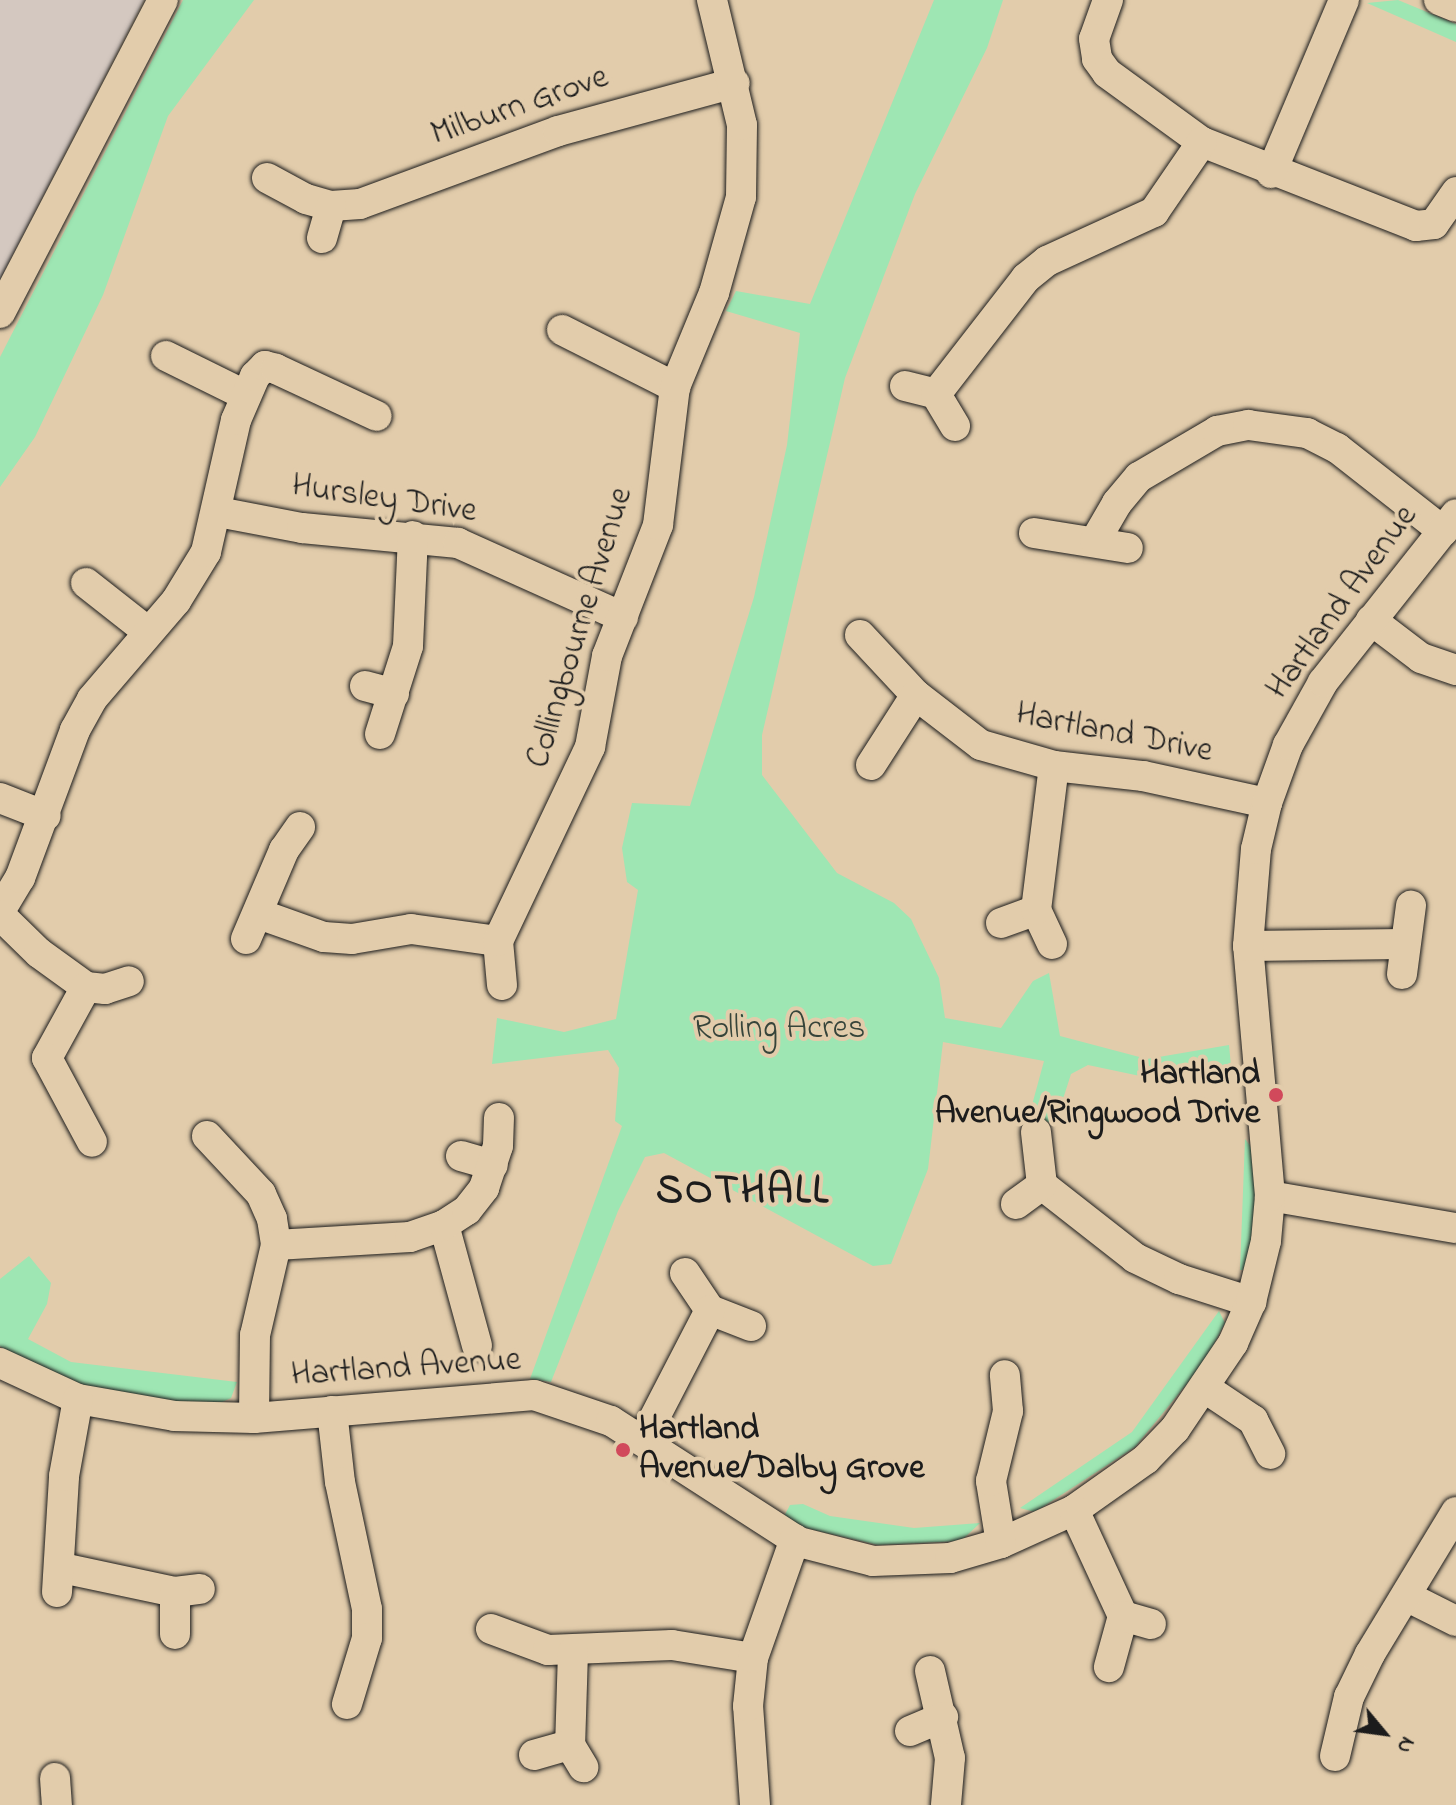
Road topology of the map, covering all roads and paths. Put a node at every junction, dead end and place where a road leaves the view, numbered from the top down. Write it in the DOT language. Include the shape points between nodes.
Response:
graph roads {
  1 [pos="163,0"];
  2 [pos="712,0"];
  3 [pos="1108,0"];
  4 [pos="1344,0"];
  5 [pos="1439,0"];
  6 [pos="1456,7"];
  7 [pos="735,83"];
  8 [pos="1202,142"];
  9 [pos="1271,173"];
  10 [pos="267,178"];
  11 [pos="1456,192"];
  12 [pos="331,206"];
  13 [pos="322,238"];
  14 [pos="0,313"];
  15 [pos="562,330"];
  16 [pos="166,356"];
  17 [pos="905,386"];
  18 [pos="675,387"];
  19 [pos="936,394"];
  20 [pos="245,395"];
  21 [pos="377,416"];
  22 [pos="955,426"];
  23 [pos="218,512"];
  24 [pos="1450,522"];
  25 [pos="1034,533"];
  26 [pos="413,536"];
  27 [pos="1095,541"];
  28 [pos="1128,548"];
  29 [pos="86,583"];
  30 [pos="623,617"];
  31 [pos="1371,620"];
  32 [pos="147,631"];
  33 [pos="860,635"];
  34 [pos="1456,670"];
  35 [pos="365,686"];
  36 [pos="394,694"];
  37 [pos="916,695"];
  38 [pos="380,734"];
  39 [pos="871,765"];
  40 [pos="1054,766"];
  41 [pos="0,798"];
  42 [pos="1267,803"];
  43 [pos="46,816"];
  44 [pos="300,827"];
  45 [pos="1411,906"];
  46 [pos="1036,910"];
  47 [pos="0,913"];
  48 [pos="1001,923"];
  49 [pos="498,941"];
  50 [pos="1052,944"];
  51 [pos="1248,946"];
  52 [pos="129,981"];
  53 [pos="502,985"];
  54 [pos="86,987"];
  55 [pos="499,1118"];
  56 [pos="1036,1132"];
  57 [pos="207,1136"];
  58 [pos="92,1142"];
  59 [pos="461,1156"];
  60 [pos="493,1165"];
  61 [pos="1042,1185"];
  62 [pos="1270,1196"];
  63 [pos="1016,1204"];
  64 [pos="444,1225"];
  65 [pos="1456,1228"];
  66 [pos="276,1245"];
  67 [pos="685,1273"];
  68 [pos="1251,1302"];
  69 [pos="710,1310"];
  70 [pos="751,1326"];
  71 [pos="477,1346"];
  72 [pos="0,1363"];
  73 [pos="1005,1375"];
  74 [pos="1205,1388"];
  75 [pos="78,1399"];
  76 [pos="332,1411"];
  77 [pos="254,1418"];
  78 [pos="643,1440"];
  79 [pos="1270,1454"];
  80 [pos="1074,1510"];
  81 [pos="1456,1512"];
  82 [pos="795,1539"];
  83 [pos="1001,1543"];
  84 [pos="1406,1596"];
  85 [pos="1456,1621"];
  86 [pos="491,1629"];
  87 [pos="175,1634"];
  88 [pos="573,1652"];
  89 [pos="753,1658"];
  90 [pos="1109,1667"];
  91 [pos="930,1671"];
  92 [pos="347,1704"];
  93 [pos="943,1717"];
  94 [pos="910,1731"];
  95 [pos="534,1755"];
  96 [pos="1335,1756"];
  97 [pos="755,1805"];
  98 [pos="946,1805"];
  1 -- 14 [label="street"];
  2 -- 7 [label="street, Collingbourne Avenue"];
  3 -- 8 [label="street" via="1094,39 1097,59 1107,73"];
  4 -- 9 [label="street"];
  5 -- 6 [label="street"];
  7 -- 12 [label="street, Milburn Grove" via="558,131 360,204"];
  7 -- 18 [label="street, Collingbourne Avenue" via="745,166 741,197 714,293"];
  8 -- 9 [label="street"];
  8 -- 19 [label="street" via="1154,212 1036,267"];
  9 -- 11 [label="street" via="1416,226 1434,224"];
  10 -- 12 [label="street, Milburn Grove"];
  12 -- 13 [label="street"];
  15 -- 18 [label="street"];
  16 -- 20 [label="street"];
  17 -- 19 [label="street"];
  18 -- 30 [label="street, Collingbourne Avenue" via="658,525"];
  19 -- 22 [label="street"];
  20 -- 21 [label="street" via="265,366"];
  20 -- 23 [label="street"];
  23 -- 26 [label="street, Hursley Drive" via="314,530"];
  23 -- 32 [label="street" via="192,578"];
  24 -- 27 [label="street" via="1307,433 1248,425 1217,431 1139,477"];
  24 -- 31 [label="street, Hartland Avenue"];
  25 -- 27 [label="street"];
  26 -- 30 [label="street, Hursley Drive" via="458,543 499,558"];
  26 -- 36 [label="street" via="408,646"];
  27 -- 28 [label="street"];
  29 -- 32 [label="street"];
  30 -- 49 [label="street, Collingbourne Avenue" via="607,656 590,747"];
  31 -- 34 [label="street" via="1421,658"];
  31 -- 42 [label="street, Hartland Avenue" via="1303,715"];
  32 -- 43 [label="street" via="92,699 75,730"];
  33 -- 37 [label="street, Hartland Drive"];
  35 -- 36 [label="street"];
  36 -- 38 [label="street"];
  37 -- 39 [label="street"];
  37 -- 40 [label="street, Hartland Drive" via="981,745"];
  40 -- 42 [label="street, Hartland Drive" via="1155,778"];
  40 -- 46 [label="street"];
  41 -- 43 [label="street"];
  42 -- 51 [label="street, Hartland Avenue" via="1256,849"];
  43 -- 47 [label="street"];
  44 -- 49 [label="street" via="284,850 253,926 352,939 411,929"];
  45 -- 51 [label="street" via="1402,959"];
  46 -- 48 [label="street"];
  46 -- 50 [label="street"];
  47 -- 54 [label="street" via="39,953"];
  49 -- 53 [label="street"];
  51 -- 62 [label="street, Hartland Avenue"];
  52 -- 54 [label="street" via="105,989"];
  54 -- 58 [label="street" via="47,1058"];
  55 -- 60 [label="street"];
  56 -- 61 [label="street"];
  57 -- 66 [label="street" via="261,1194"];
  59 -- 60 [label="street"];
  60 -- 64 [label="street" via="467,1210"];
  61 -- 63 [label="street"];
  61 -- 68 [label="street" via="1135,1258 1179,1279"];
  62 -- 65 [label="street"];
  62 -- 68 [label="street, Hartland Avenue" via="1266,1241"];
  64 -- 66 [label="street" via="410,1237"];
  64 -- 71 [label="street"];
  66 -- 77 [label="street" via="255,1335"];
  67 -- 69 [label="street"];
  68 -- 74 [label="street, Hartland Avenue"];
  69 -- 70 [label="street"];
  69 -- 78 [label="street"];
  72 -- 75 [label="street, Hartland Avenue"];
  73 -- 83 [label="street" via="1008,1411 991,1481"];
  74 -- 79 [label="street" via="1263,1430"];
  74 -- 80 [label="street, Hartland Avenue" via="1146,1459"];
  75 -- 77 [label="street, Hartland Avenue" via="174,1416"];
  75 -- 87 [label="street" via="64,1476 59,1580 187,1590"];
  76 -- 77 [label="street, Hartland Avenue"];
  76 -- 78 [label="street, Hartland Avenue" via="534,1395 579,1407"];
  76 -- 92 [label="street" via="340,1482 367,1609 367,1638"];
  78 -- 82 [label="street, Hartland Avenue"];
  80 -- 83 [label="street, Hartland Avenue"];
  80 -- 90 [label="street" via="1137,1620"];
  81 -- 84 [label="street"];
  82 -- 83 [label="street, Hartland Avenue" via="835,1554 901,1563 950,1558"];
  82 -- 89 [label="street"];
  84 -- 85 [label="street"];
  84 -- 96 [label="street" via="1349,1697"];
  86 -- 88 [label="street" via="548,1650"];
  88 -- 89 [label="street" via="672,1645"];
  88 -- 95 [label="street" via="577,1756"];
  89 -- 97 [label="street" via="748,1706"];
  91 -- 93 [label="street"];
  93 -- 94 [label="street"];
  93 -- 98 [label="street" via="950,1758"];
}
